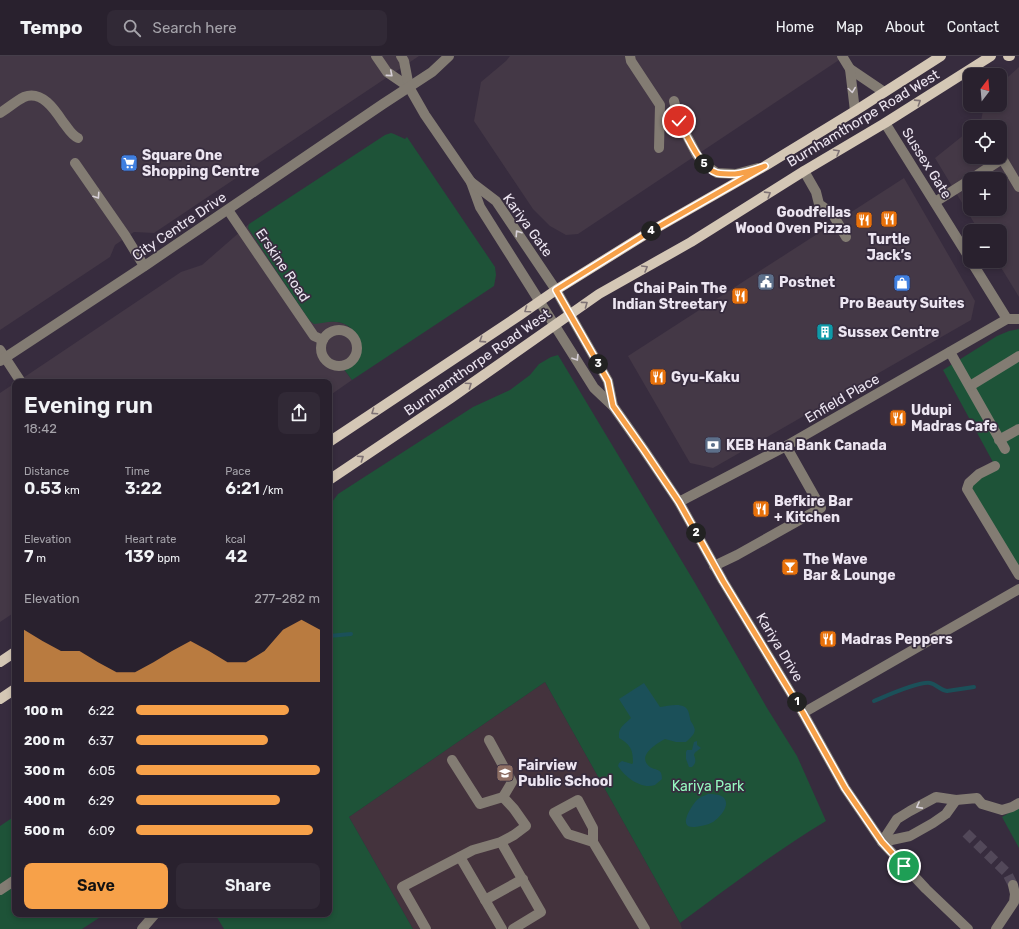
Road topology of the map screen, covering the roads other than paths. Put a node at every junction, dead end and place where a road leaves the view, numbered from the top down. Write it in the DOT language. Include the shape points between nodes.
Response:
graph roads {
  1 [pos="376,56"];
  2 [pos="401,56"];
  3 [pos="449,56"];
  4 [pos="842,56"];
  5 [pos="941,56"];
  6 [pos="990,56"];
  7 [pos="628,58"];
  8 [pos="850,70"];
  9 [pos="409,87"];
  10 [pos="884,92"];
  11 [pos="674,101"];
  12 [pos="855,111"];
  13 [pos="0,113"];
  14 [pos="885,124"];
  15 [pos="78,138"];
  16 [pos="659,148"];
  17 [pos="75,163"];
  18 [pos="991,164"];
  19 [pos="1005,164"];
  20 [pos="765,166"];
  21 [pos="804,171"];
  22 [pos="981,172"];
  23 [pos="471,182"];
  24 [pos="963,184"];
  25 [pos="1019,187"];
  26 [pos="935,202"];
  27 [pos="228,210"];
  28 [pos="846,236"];
  29 [pos="963,247"];
  30 [pos="144,266"];
  31 [pos="976,268"];
  32 [pos="556,290"];
  33 [pos="540,302"];
  34 [pos="570,314"];
  35 [pos="1007,319"];
  36 [pos="1019,319"];
  37 [pos="555,325"];
  38 [pos="319,338"];
  39 [pos="950,352"];
  40 [pos="2,356"];
  41 [pos="1019,356"];
  42 [pos="19,379"];
  43 [pos="970,386"];
  44 [pos="613,406"];
  45 [pos="1019,429"];
  46 [pos="332,440"];
  47 [pos="999,440"];
  48 [pos="786,446"];
  49 [pos="1005,449"];
  50 [pos="995,466"];
  51 [pos="332,478"];
  52 [pos="679,502"];
  53 [pos="714,566"];
  54 [pos="1019,575"];
  55 [pos="1019,589"];
  56 [pos="12,654"];
  57 [pos="0,662"];
  58 [pos="12,691"];
  59 [pos="0,699"];
  60 [pos="803,713"];
  61 [pos="489,740"];
  62 [pos="452,760"];
  63 [pos="503,797"];
  64 [pos="956,800"];
  65 [pos="1019,803"];
  66 [pos="501,842"];
  67 [pos="593,842"];
  68 [pos="882,842"];
  69 [pos="460,857"];
  70 [pos="523,879"];
  71 [pos="12,882"];
  72 [pos="1013,885"];
  73 [pos="0,890"];
  74 [pos="1017,899"];
  75 [pos="485,900"];
  76 [pos="153,917"];
  77 [pos="147,927"];
  78 [pos="426,929"];
  79 [pos="502,929"];
  80 [pos="513,929"];
  81 [pos="645,929"];
  82 [pos="968,929"];
  83 [pos="996,929"];
  1 -- 9 [label="street, Kariya Gate, one-way" via="387,72"];
  2 -- 9 [label="street, Kariya Gate"];
  3 -- 9 [label="street, City Centre Drive" via="432,72"];
  4 -- 8 [label="street"];
  5 -- 10 [label="main road, Burnhamthorpe Road West"];
  14 -- 6 [label="main road, Burnhamthorpe Road West, one-way"];
  7 -- 16 [label="street" via="660,105"];
  8 -- 10 [label="street"];
  8 -- 12 [label="street, one-way"];
  9 -- 23 [label="street, Kariya Gate"];
  9 -- 27 [label="street, City Centre Drive"];
  10 -- 12 [label="main road, Burnhamthorpe Road West"];
  11 -- 20 [label="street" via="679,121 697,155 714,172 736,174"];
  12 -- 20 [label="main road, Burnhamthorpe Road West"];
  13 -- 15 [label="street" via="22,98 36,96 49,103 73,136"];
  21 -- 14 [label="main road, Burnhamthorpe Road West, one-way"];
  14 -- 26 [label="street, Sussex Gate"];
  17 -- 30 [label="street, one-way"];
  18 -- 22 [label="street"];
  19 -- 25 [label="street"];
  20 -- 32 [label="main road, Burnhamthorpe Road West" via="646,234"];
  21 -- 28 [label="street" via="816,192 818,204 832,213"];
  34 -- 21 [label="main road, Burnhamthorpe Road West, one-way"];
  32 -- 23 [label="street, Kariya Gate, one-way" via="496,201"];
  23 -- 33 [label="street, Kariya Gate" via="480,207"];
  24 -- 26 [label="street"];
  26 -- 29 [label="street, Sussex Gate"];
  27 -- 30 [label="street, City Centre Drive"];
  27 -- 38 [label="street, Erskine Road"];
  30 -- 40 [label="street, City Centre Drive"];
  31 -- 35 [label="street, Sussex Gate"];
  32 -- 33 [label="main road, Burnhamthorpe Road West"];
  32 -- 34 [label="street, Kariya Drive"];
  33 -- 37 [label="street, Kariya Drive"];
  33 -- 46 [label="main road, Burnhamthorpe Road West, one-way"];
  34 -- 37 [label="main road, Burnhamthorpe Road West"];
  34 -- 44 [label="street, Kariya Drive" via="608,381"];
  35 -- 36 [label="street"];
  35 -- 39 [label="street, Enfield Place"];
  37 -- 44 [label="street, Kariya Drive, one-way" via="594,388"];
  51 -- 37 [label="main road, Burnhamthorpe Road West, one-way"];
  39 -- 43 [label="street"];
  39 -- 48 [label="street, Enfield Place"];
  40 -- 42 [label="street"];
  41 -- 43 [label="street"];
  43 -- 47 [label="street"];
  44 -- 52 [label="street, Kariya Drive"];
  45 -- 47 [label="street"];
  47 -- 49 [label="street"];
  48 -- 52 [label="street, Enfield Place"];
  48 -- 53 [label="street" via="821,508"];
  50 -- 54 [label="street" via="979,474 969,483 968,489"];
  52 -- 53 [label="street, Kariya Drive"];
  53 -- 60 [label="street, Kariya Drive"];
  55 -- 60 [label="street"];
  56 -- 57 [label="main road"];
  58 -- 59 [label="main road"];
  60 -- 68 [label="street, Kariya Drive" via="845,788"];
  61 -- 63 [label="street" via="512,782"];
  62 -- 63 [label="street" via="480,804"];
  63 -- 66 [label="street" via="526,826"];
  64 -- 65 [label="street" via="977,798 982,804 1002,810"];
  64 -- 68 [label="street" via="946,814 922,830 910,836"];
  64 -- 68 [label="street, one-way" via="936,797 910,811 897,819"];
  66 -- 69 [label="street" via="473,850"];
  66 -- 70 [label="street"];
  67 -- 81 [label="street"];
  68 -- 82 [label="street, Kariya Drive"];
  69 -- 75 [label="street"];
  69 -- 78 [label="street" via="402,887"];
  70 -- 75 [label="street"];
  70 -- 80 [label="street" via="542,912"];
  71 -- 73 [label="street"];
  72 -- 74 [label="street"];
  74 -- 83 [label="street"];
  75 -- 79 [label="street"];
  76 -- 77 [label="street"];
}
